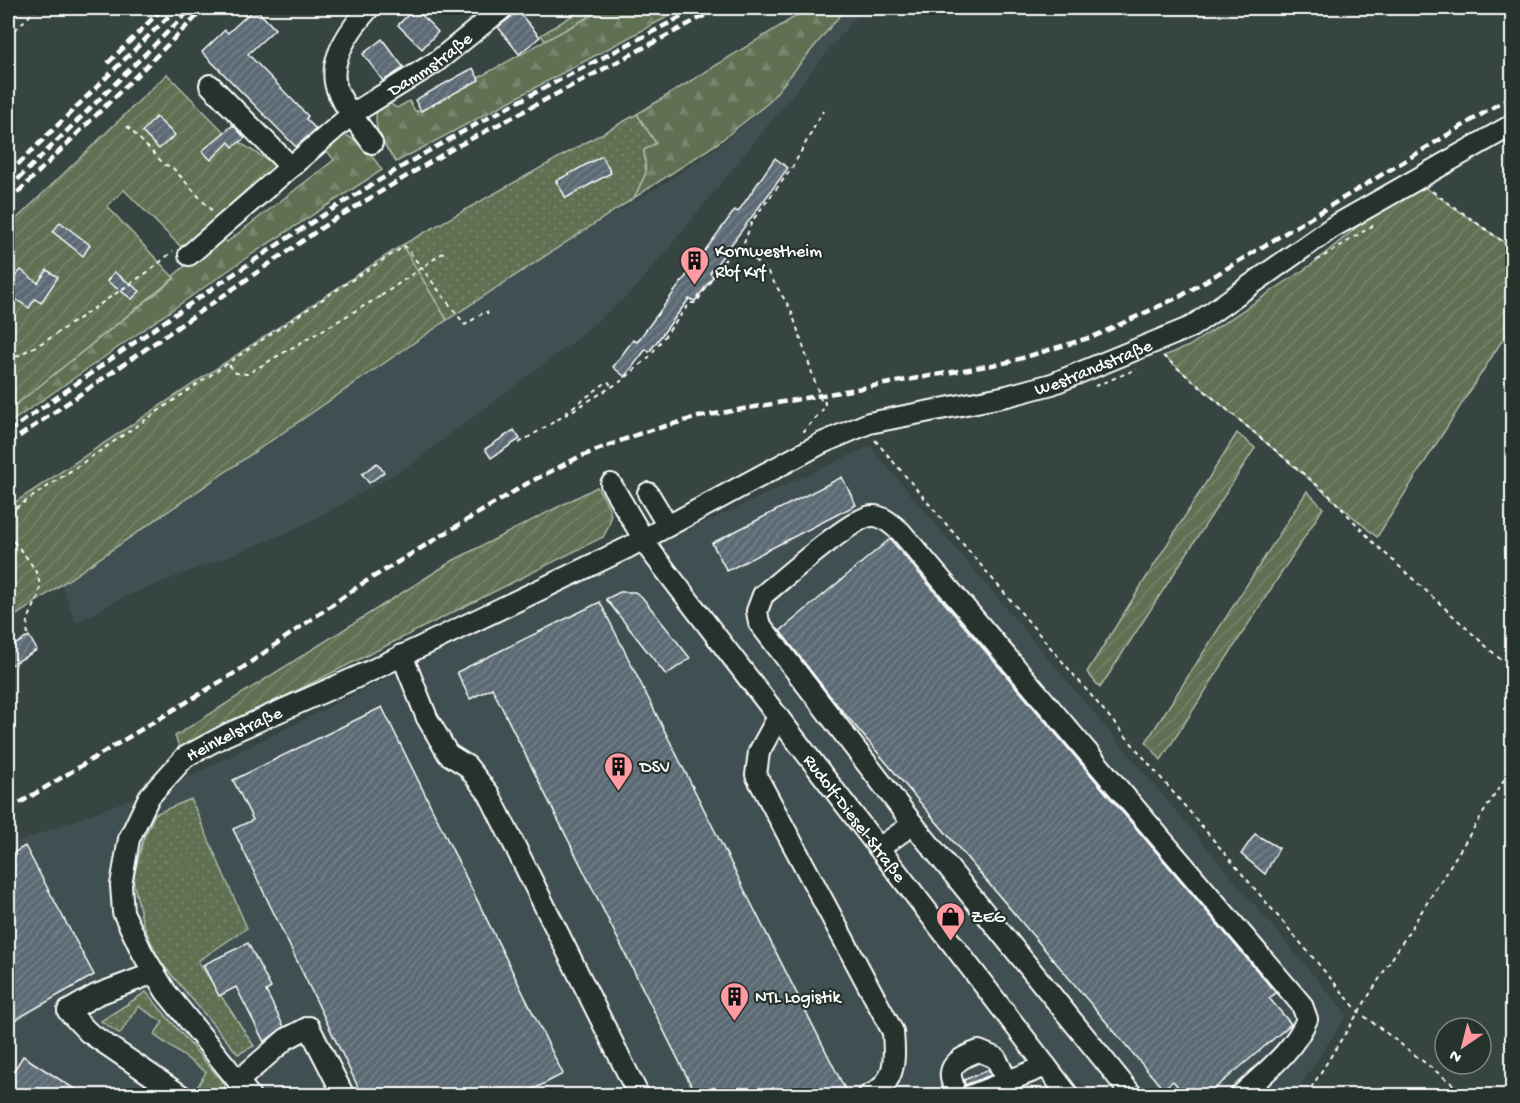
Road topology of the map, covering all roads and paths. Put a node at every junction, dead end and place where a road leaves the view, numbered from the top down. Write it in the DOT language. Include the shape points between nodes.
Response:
graph roads {
  1 [pos="38,8"];
  2 [pos="369,8"];
  3 [pos="502,8"];
  4 [pos="8,36"];
  5 [pos="210,85"];
  6 [pos="823,111"];
  7 [pos="352,114"];
  8 [pos="1512,125"];
  9 [pos="127,126"];
  10 [pos="372,143"];
  11 [pos="291,167"];
  12 [pos="1414,180"];
  13 [pos="225,224"];
  14 [pos="1512,248"];
  15 [pos="742,249"];
  16 [pos="447,250"];
  17 [pos="181,253"];
  18 [pos="488,314"];
  19 [pos="1156,343"];
  20 [pos="8,361"];
  21 [pos="229,364"];
  22 [pos="612,387"];
  23 [pos="562,415"];
  24 [pos="873,438"];
  25 [pos="519,444"];
  26 [pos="813,448"];
  27 [pos="611,484"];
  28 [pos="648,493"];
  29 [pos="8,513"];
  30 [pos="668,525"];
  31 [pos="8,534"];
  32 [pos="643,539"];
  33 [pos="28,634"];
  34 [pos="402,655"];
  35 [pos="1512,670"];
  36 [pos="778,717"];
  37 [pos="1512,767"];
  38 [pos="913,824"];
  39 [pos="879,848"];
  40 [pos="154,973"];
  41 [pos="1359,1012"];
  42 [pos="1046,1066"];
  43 [pos="1007,1081"];
  44 [pos="953,1084"];
  45 [pos="244,1088"];
  46 [pos="182,1095"];
  47 [pos="344,1095"];
  48 [pos="639,1095"];
  49 [pos="868,1095"];
  50 [pos="970,1095"];
  51 [pos="1069,1095"];
  52 [pos="1133,1095"];
  53 [pos="1240,1095"];
  54 [pos="1306,1095"];
  55 [pos="1468,1095"];
  1 -- 4 [label="path"];
  2 -- 7 [label="street" via="349,30 336,72 337,90"];
  3 -- 7 [label="street, Dammstraße" via="435,62"];
  5 -- 11 [label="street"];
  6 -- 15 [label="path" via="792,168 752,221"];
  7 -- 10 [label="street"];
  7 -- 11 [label="street, Dammstraße"];
  8 -- 12 [label="street, Westrandstraße"];
  9 -- 13 [label="path"];
  11 -- 13 [label="street, Dammstraße"];
  12 -- 14 [label="path"];
  12 -- 19 [label="street, Westrandstraße" via="1333,227 1191,327"];
  13 -- 17 [label="street, Dammstraße"];
  15 -- 22 [label="path" via="733,248 696,303 690,303 649,357"];
  15 -- 26 [label="path" via="767,271 791,310 822,403 825,402 804,431"];
  16 -- 21 [label="path, bridge" via="381,296 247,374 236,373"];
  17 -- 20 [label="path"];
  18 -- 21 [label="path" via="486,311 465,325 405,246 319,300"];
  19 -- 26 [label="street, Westrandstraße" via="1052,384 869,423"];
  19 -- 35 [label="path" via="1164,356 1330,496 1374,543"];
  21 -- 29 [label="path"];
  22 -- 23 [label="path" via="609,381"];
  22 -- 25 [label="path"];
  24 -- 41 [label="path"];
  26 -- 30 [label="street, Westrandstraße"];
  27 -- 32 [label="street, Rudolf-Diesel-Straße"];
  28 -- 30 [label="street"];
  30 -- 32 [label="street, Westrandstraße"];
  31 -- 33 [label="path" via="39,578 41,588 28,617"];
  32 -- 34 [label="street, Heinkelstraße"];
  32 -- 36 [label="street, Rudolf-Diesel-Straße"];
  34 -- 40 [label="street, Heinkelstraße" via="185,757 149,797 129,839 121,885 123,912"];
  34 -- 48 [label="street" via="427,718 448,754 467,766 489,794"];
  36 -- 39 [label="street, Rudolf-Diesel-Straße"];
  36 -- 49 [label="street" via="755,768 894,1032 896,1062 882,1089"];
  37 -- 41 [label="path"];
  38 -- 39 [label="street"];
  38 -- 52 [label="street"];
  38 -- 53 [label="street" via="759,623 757,611 763,595 852,524 871,516 900,531 1302,1005 1306,1019 1290,1048"];
  39 -- 42 [label="street, Rudolf-Diesel-Straße"];
  40 -- 45 [label="street, Heinkelstraße"];
  40 -- 46 [label="street" via="96,995 68,1011 88,1032"];
  41 -- 54 [label="path"];
  41 -- 55 [label="path"];
  42 -- 43 [label="street"];
  42 -- 51 [label="street, Rudolf-Diesel-Straße"];
  43 -- 44 [label="street" via="996,1058 979,1051 957,1061 951,1069"];
  43 -- 50 [label="street"];
  45 -- 47 [label="street" via="286,1039 309,1027"];
}
